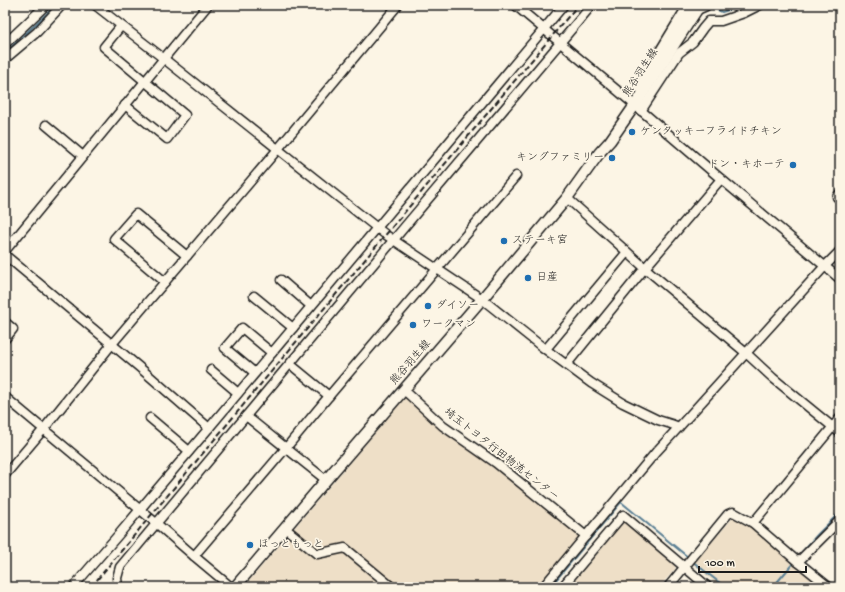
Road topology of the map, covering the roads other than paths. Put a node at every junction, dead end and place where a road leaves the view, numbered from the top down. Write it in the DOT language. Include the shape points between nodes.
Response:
graph roads {
  1 [pos="46,5"];
  2 [pos="62,5"];
  3 [pos="95,5"];
  4 [pos="208,5"];
  5 [pos="398,5"];
  6 [pos="515,5"];
  7 [pos="564,5"];
  8 [pos="592,5"];
  9 [pos="760,5"];
  10 [pos="698,6"];
  11 [pos="121,26"];
  12 [pos="544,30"];
  13 [pos="560,43"];
  14 [pos="5,44"];
  15 [pos="163,58"];
  16 [pos="5,59"];
  17 [pos="144,81"];
  18 [pos="125,105"];
  19 [pos="635,106"];
  20 [pos="46,125"];
  21 [pos="278,149"];
  22 [pos="83,156"];
  23 [pos="516,176"];
  24 [pos="721,179"];
  25 [pos="840,193"];
  26 [pos="567,198"];
  27 [pos="840,199"];
  28 [pos="377,228"];
  29 [pos="394,240"];
  30 [pos="5,251"];
  31 [pos="840,251"];
  32 [pos="627,252"];
  33 [pos="5,255"];
  34 [pos="187,256"];
  35 [pos="825,266"];
  36 [pos="645,268"];
  37 [pos="436,269"];
  38 [pos="840,279"];
  39 [pos="280,280"];
  40 [pos="165,282"];
  41 [pos="254,296"];
  42 [pos="482,299"];
  43 [pos="311,306"];
  44 [pos="5,322"];
  45 [pos="293,328"];
  46 [pos="5,339"];
  47 [pos="112,344"];
  48 [pos="546,349"];
  49 [pos="272,353"];
  50 [pos="746,353"];
  51 [pos="290,364"];
  52 [pos="567,364"];
  53 [pos="211,370"];
  54 [pos="255,373"];
  55 [pos="404,390"];
  56 [pos="238,393"];
  57 [pos="329,396"];
  58 [pos="5,397"];
  59 [pos="246,416"];
  60 [pos="150,418"];
  61 [pos="840,418"];
  62 [pos="679,427"];
  63 [pos="832,427"];
  64 [pos="209,428"];
  65 [pos="43,430"];
  66 [pos="840,433"];
  67 [pos="286,448"];
  68 [pos="189,451"];
  69 [pos="5,460"];
  70 [pos="12,466"];
  71 [pos="5,475"];
  72 [pos="326,480"];
  73 [pos="140,510"];
  74 [pos="840,520"];
  75 [pos="753,522"];
  76 [pos="156,523"];
  77 [pos="285,528"];
  78 [pos="586,536"];
  79 [pos="194,556"];
  80 [pos="798,562"];
  81 [pos="684,567"];
  82 [pos="73,587"];
  83 [pos="118,587"];
  84 [pos="231,587"];
  85 [pos="235,587"];
  86 [pos="392,587"];
  87 [pos="543,587"];
  88 [pos="562,587"];
  89 [pos="668,587"];
  90 [pos="708,587"];
  91 [pos="829,587"];
  1 -- 14 [label="street"];
  2 -- 16 [label="street" via="37,32"];
  3 -- 11 [label="street"];
  4 -- 15 [label="street"];
  5 -- 21 [label="street"];
  6 -- 12 [label="street"];
  7 -- 12 [label="street"];
  8 -- 13 [label="street"];
  9 -- 19 [label="street" via="722,21 709,22"];
  10 -- 19 [label="main road, 熊谷羽生線"];
  11 -- 15 [label="street"];
  11 -- 17 [label="street" via="104,47"];
  12 -- 13 [label="street"];
  12 -- 28 [label="street"];
  13 -- 19 [label="street"];
  13 -- 29 [label="street"];
  15 -- 17 [label="street"];
  15 -- 21 [label="street"];
  17 -- 18 [label="street"];
  17 -- 18 [label="street" via="185,115 167,139"];
  18 -- 22 [label="street"];
  19 -- 24 [label="street"];
  19 -- 26 [label="main road, 熊谷羽生線" via="606,139 600,152"];
  20 -- 22 [label="street"];
  21 -- 28 [label="street"];
  21 -- 34 [label="street"];
  22 -- 30 [label="street"];
  23 -- 37 [label="street"];
  24 -- 35 [label="street"];
  24 -- 36 [label="street"];
  25 -- 27 [label="street" via="837,197"];
  26 -- 32 [label="street"];
  26 -- 42 [label="main road, 熊谷羽生線"];
  28 -- 29 [label="street"];
  28 -- 43 [label="street"];
  29 -- 37 [label="street"];
  29 -- 51 [label="street"];
  31 -- 35 [label="street"];
  32 -- 36 [label="street"];
  32 -- 48 [label="street"];
  33 -- 47 [label="street"];
  34 -- 40 [label="street"];
  34 -- 40 [label="street" via="136,214 114,239"];
  35 -- 38 [label="street"];
  35 -- 50 [label="street"];
  36 -- 50 [label="street"];
  36 -- 52 [label="street"];
  37 -- 42 [label="street"];
  37 -- 57 [label="street"];
  39 -- 43 [label="street"];
  40 -- 47 [label="street"];
  41 -- 45 [label="street"];
  42 -- 48 [label="street"];
  42 -- 55 [label="main road, 熊谷羽生線"];
  43 -- 45 [label="street"];
  44 -- 46 [label="street" via="13,329"];
  45 -- 49 [label="street"];
  47 -- 64 [label="street"];
  47 -- 65 [label="street"];
  48 -- 52 [label="street"];
  49 -- 54 [label="street"];
  49 -- 54 [label="street" via="242,328 237,333 225,348"];
  50 -- 62 [label="street"];
  50 -- 63 [label="street"];
  51 -- 57 [label="street"];
  51 -- 59 [label="street"];
  52 -- 62 [label="street" via="623,403"];
  53 -- 56 [label="street"];
  54 -- 56 [label="street"];
  55 -- 72 [label="main road, 熊谷羽生線"];
  55 -- 78 [label="street, 埼玉トヨタ行田物流センター" via="443,426 496,463"];
  56 -- 64 [label="street"];
  57 -- 67 [label="street"];
  58 -- 65 [label="street"];
  59 -- 67 [label="street"];
  59 -- 76 [label="street"];
  60 -- 68 [label="street"];
  61 -- 63 [label="street"];
  62 -- 78 [label="street"];
  63 -- 66 [label="street"];
  63 -- 75 [label="street"];
  64 -- 68 [label="street"];
  65 -- 70 [label="street"];
  65 -- 73 [label="street"];
  67 -- 72 [label="street"];
  67 -- 79 [label="street"];
  68 -- 73 [label="street"];
  69 -- 70 [label="street"];
  70 -- 71 [label="street"];
  72 -- 77 [label="main road, 熊谷羽生線"];
  73 -- 76 [label="street"];
  73 -- 82 [label="street"];
  74 -- 80 [label="street"];
  75 -- 80 [label="street"];
  75 -- 81 [label="street" via="733,512 728,514"];
  76 -- 79 [label="street"];
  76 -- 83 [label="street" via="120,567"];
  77 -- 85 [label="main road, 熊谷羽生線"];
  77 -- 86 [label="street" via="317,554 345,548"];
  78 -- 87 [label="street"];
  79 -- 84 [label="street"];
  80 -- 91 [label="street"];
  81 -- 88 [label="street" via="623,515"];
  81 -- 89 [label="street"];
  81 -- 90 [label="street"];
}
